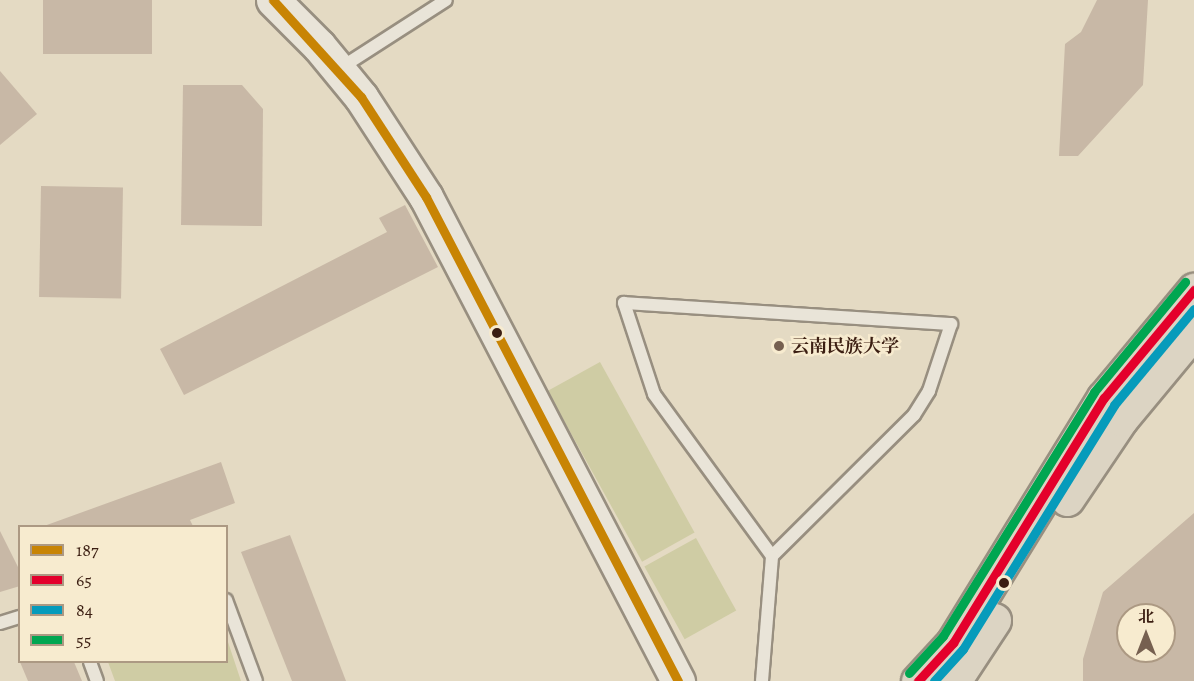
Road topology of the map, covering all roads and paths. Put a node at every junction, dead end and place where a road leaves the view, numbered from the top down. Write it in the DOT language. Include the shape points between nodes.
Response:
graph roads {
  1 [pos="273,0"];
  2 [pos="446,0"];
  3 [pos="338,69"];
  4 [pos="1194,290"];
  5 [pos="1194,332"];
  6 [pos="772,556"];
  7 [pos="228,605"];
  8 [pos="18,618"];
  9 [pos="0,623"];
  10 [pos="90,663"];
  11 [pos="956,673"];
  12 [pos="97,681"];
  13 [pos="256,681"];
  14 [pos="678,681"];
  15 [pos="762,681"];
  16 [pos="918,681"];
  1 -- 3 [label="main road"];
  2 -- 3 [label="lane"];
  3 -- 14 [label="main road" via="426,197"];
  4 -- 11 [label="main road" via="1104,398 953,643"];
  5 -- 11 [label="main road" via="1121,419"];
  6 -- 6 [label="lane" via="654,394 624,303 951,324 929,391 914,415"];
  6 -- 15 [label="lane"];
  7 -- 13 [label="lane"];
  8 -- 9 [label="lane"];
  10 -- 12 [label="lane"];
  11 -- 16 [label="main road"];
}
